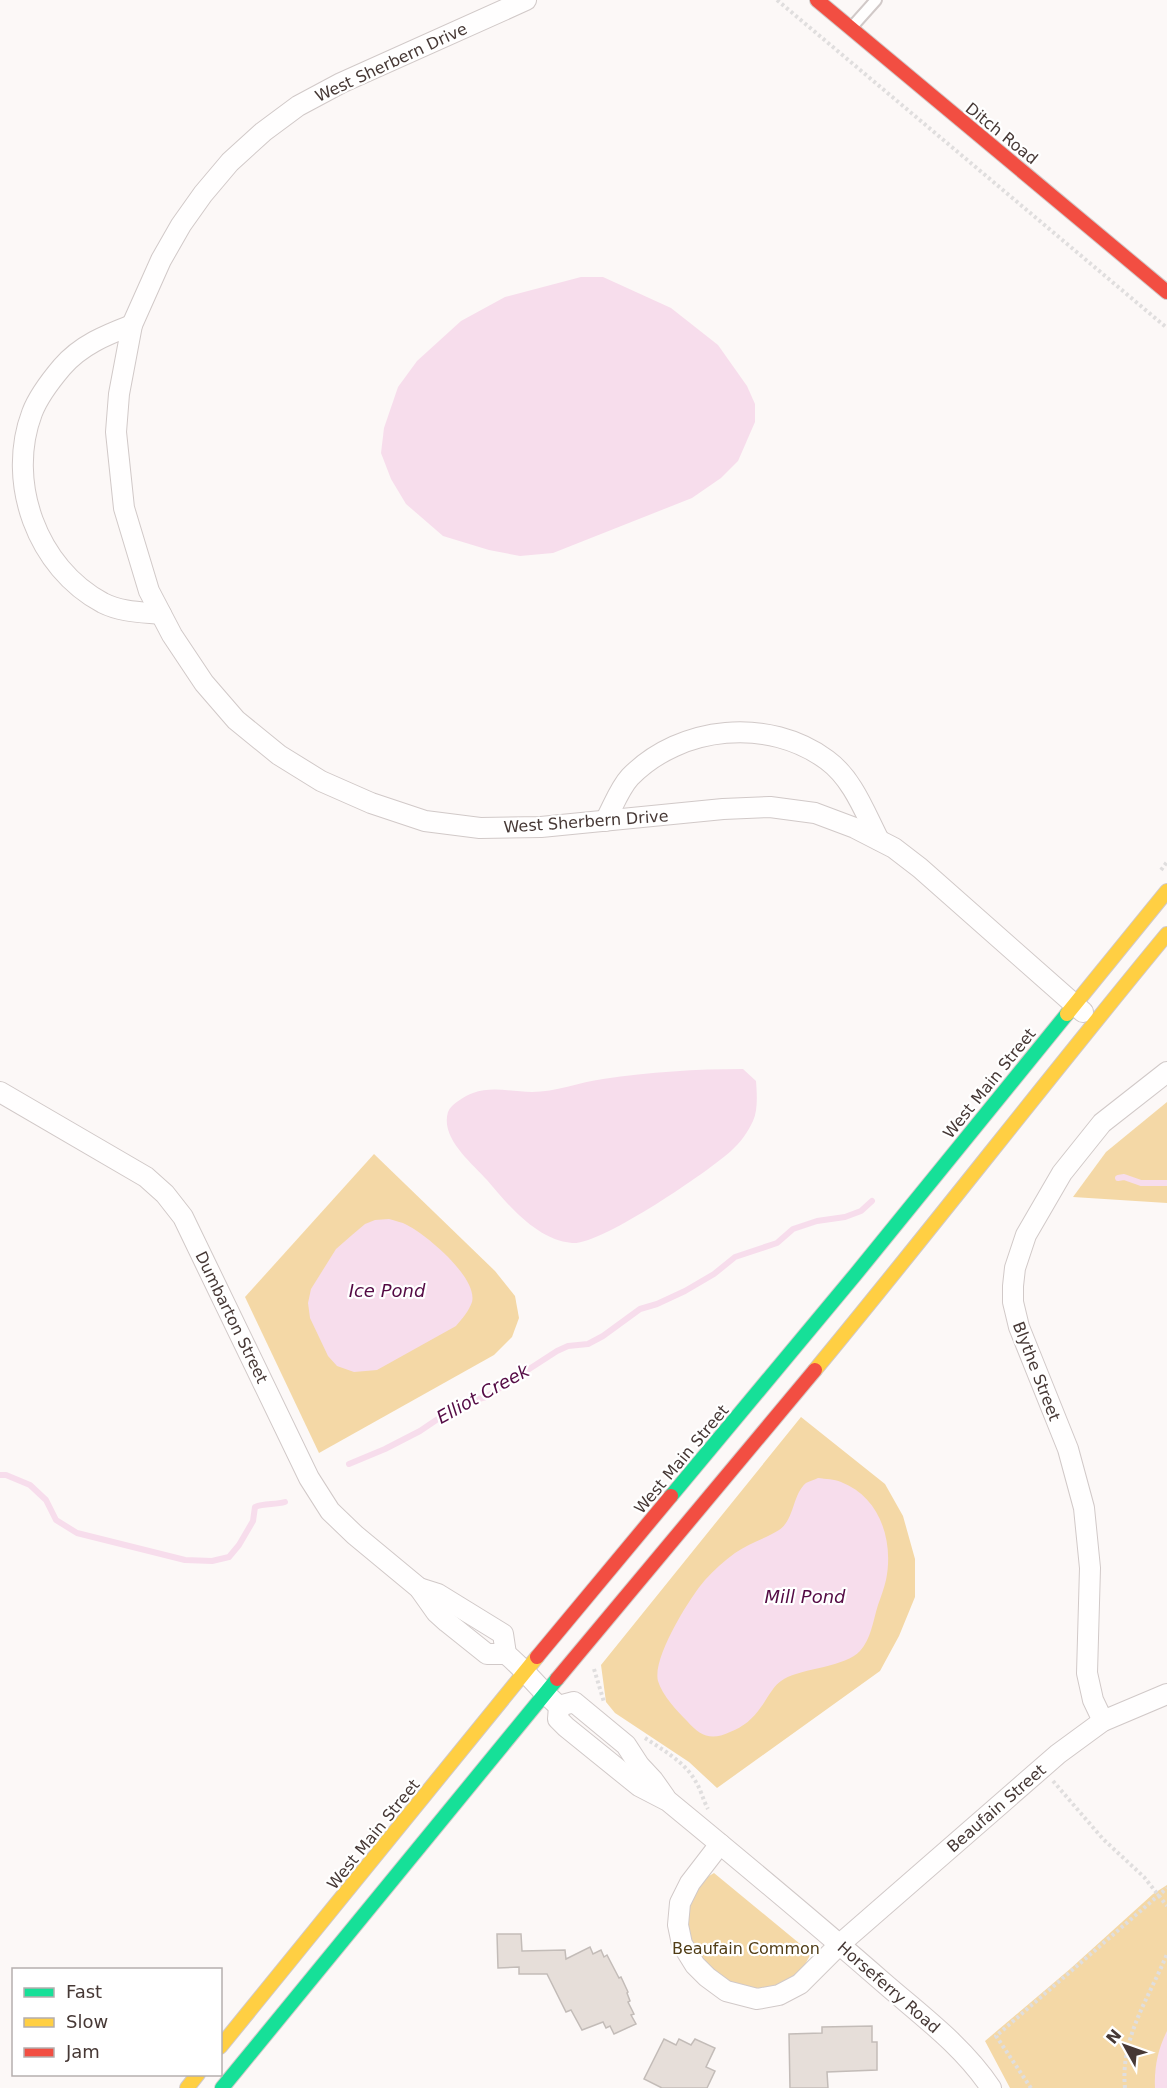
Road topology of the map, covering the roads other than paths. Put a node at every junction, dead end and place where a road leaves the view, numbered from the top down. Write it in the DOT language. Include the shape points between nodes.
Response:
graph roads {
  1 [pos="526,0"];
  2 [pos="817,0"];
  3 [pos="876,0"];
  4 [pos="850,28"];
  5 [pos="1167,292"];
  6 [pos="132,325"];
  7 [pos="161,614"];
  8 [pos="605,821"];
  9 [pos="879,840"];
  10 [pos="1167,891"];
  11 [pos="1167,934"];
  12 [pos="1074,1004"];
  13 [pos="1095,1021"];
  14 [pos="1167,1072"];
  15 [pos="0,1092"];
  16 [pos="541,1689"];
  17 [pos="1167,1694"];
  18 [pos="1103,1721"];
  19 [pos="720,1844"];
  20 [pos="840,1944"];
  21 [pos="222,2045"];
  22 [pos="196,2076"];
  23 [pos="187,2088"];
  24 [pos="222,2088"];
  25 [pos="991,2088"];
  1 -- 6 [label="street, West Sherbern Drive" via="341,83 298,106 263,132 230,162 181,225"];
  2 -- 4 [label="street, Ditch Road"];
  3 -- 4 [label="lane"];
  4 -- 5 [label="street, Ditch Road"];
  6 -- 7 [label="street, West Sherbern Drive" via="119,394 119,470 135,550"];
  6 -- 7 [label="street" via="82,348 44,391 32,412 25,437 25,492 44,545 80,589 125,611"];
  7 -- 8 [label="street, West Sherbern Drive" via="204,683 236,720 279,755 321,781 425,820 480,828"];
  8 -- 9 [label="street, West Sherbern Drive" via="770,807 815,813"];
  8 -- 9 [label="street" via="628,780 644,764 688,741 738,731 788,740 828,761 845,778"];
  9 -- 12 [label="street, West Sherbern Drive" via="920,868"];
  10 -- 12 [label="street, West Main Street"];
  11 -- 13 [label="street, West Main Street"];
  12 -- 13 [label="street, West Sherbern Drive"];
  12 -- 16 [label="street, West Main Street" via="848,1284"];
  13 -- 16 [label="street, West Main Street" via="899,1268"];
  14 -- 18 [label="street, Blythe Street" via="1102,1123 1062,1173 1026,1235 1013,1286 1019,1328 1068,1449 1084,1508 1090,1568 1087,1673"];
  15 -- 16 [label="street, Dumbarton Street" via="146,1177 165,1194 193,1236 315,1490 330,1511 419,1588 438,1594 503,1634 506,1654"];
  16 -- 19 [label="street, Horseferry Road" via="574,1702 617,1737 668,1802"];
  16 -- 21 [label="street, West Main Street"];
  16 -- 24 [label="street, West Main Street"];
  17 -- 18 [label="street, Beaufain Street"];
  18 -- 20 [label="street, Beaufain Street" via="1036,1772"];
  19 -- 20 [label="street, Horseferry Road"];
  19 -- 20 [label="street, Beaufain Street" via="690,1883 678,1913 682,1944 706,1977 734,1994 769,1998 800,1984"];
  20 -- 25 [label="street, Horseferry Road" via="956,2045"];
  22 -- 23 [label="street"];
}
